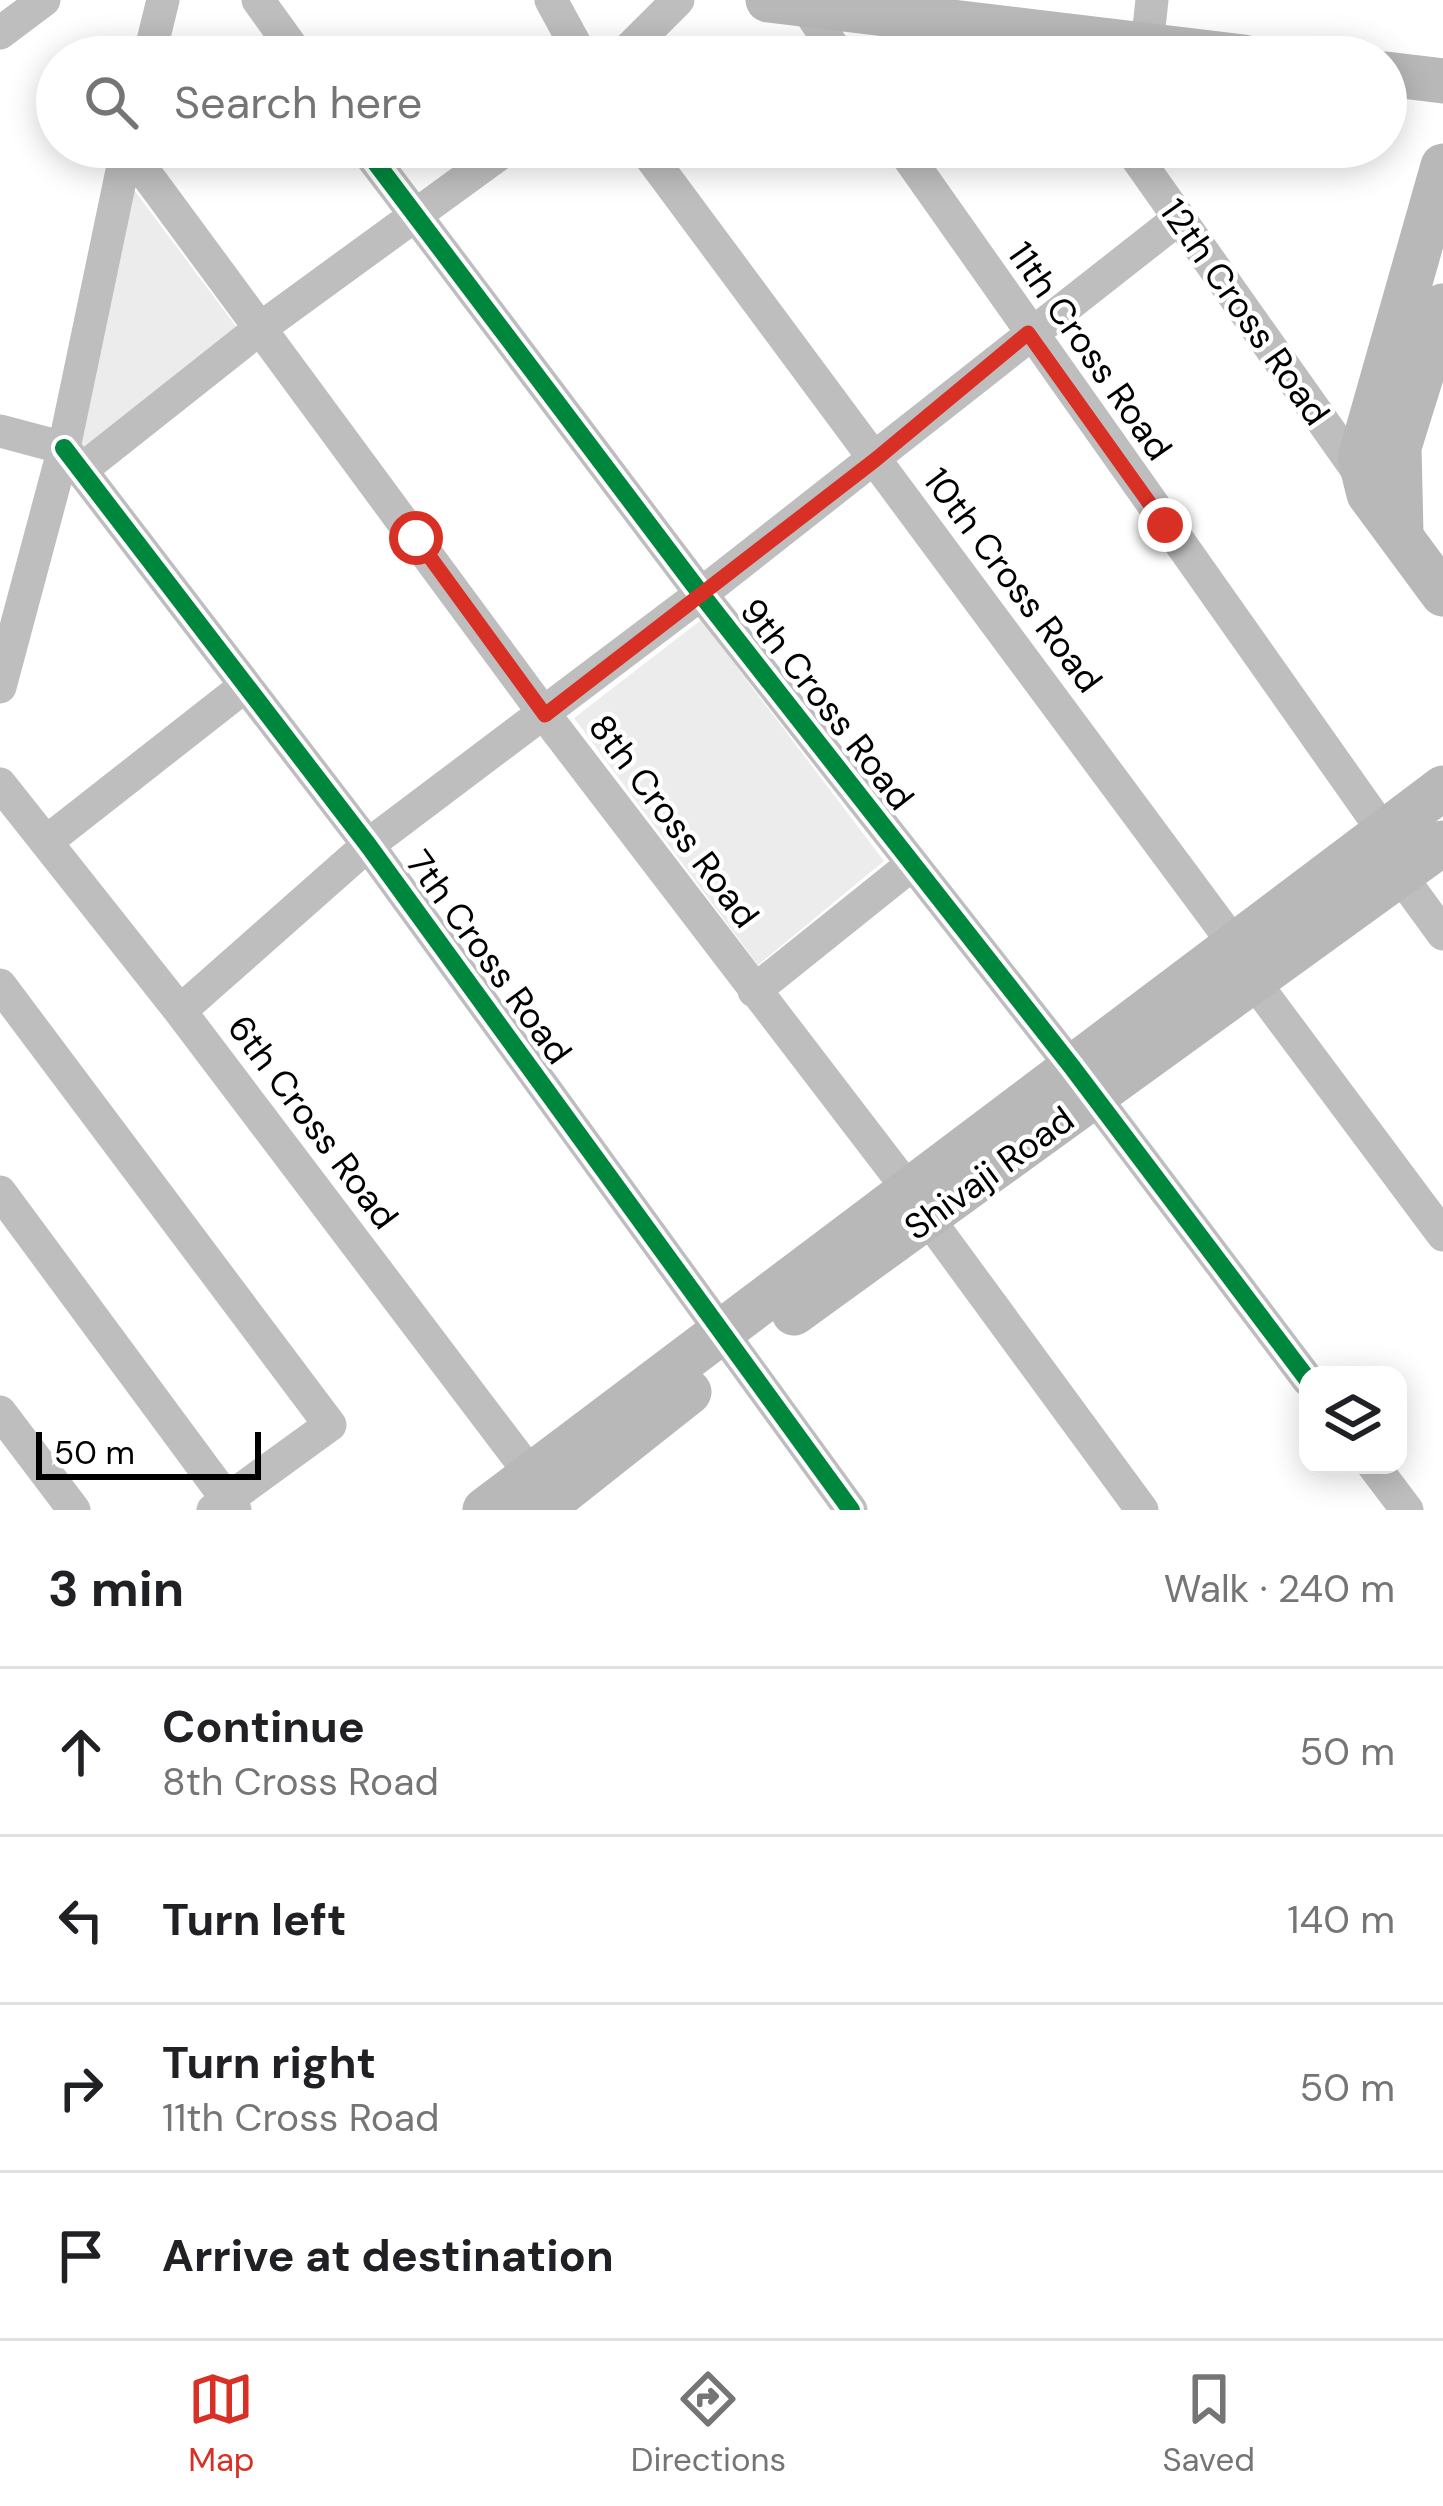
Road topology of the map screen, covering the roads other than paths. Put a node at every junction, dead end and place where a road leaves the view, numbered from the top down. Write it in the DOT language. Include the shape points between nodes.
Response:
graph roads {
  1 [pos="44,0"];
  2 [pos="163,0"];
  3 [pos="258,0"];
  4 [pos="551,0"];
  5 [pos="678,0"];
  6 [pos="1153,0"];
  7 [pos="813,3"];
  8 [pos="981,13"];
  9 [pos="0,33"];
  10 [pos="154,36"];
  11 [pos="284,36"];
  12 [pos="570,36"];
  13 [pos="642,36"];
  14 [pos="830,36"];
  15 [pos="1037,36"];
  16 [pos="1148,36"];
  17 [pos="1407,77"];
  18 [pos="1443,81"];
  19 [pos="1443,166"];
  20 [pos="123,168"];
  21 [pos="142,168"];
  22 [pos="379,168"];
  23 [pos="481,168"];
  24 [pos="659,168"];
  25 [pos="915,168"];
  26 [pos="1143,168"];
  27 [pos="415,218"];
  28 [pos="1178,219"];
  29 [pos="1443,306"];
  30 [pos="262,327"];
  31 [pos="1028,333"];
  32 [pos="0,431"];
  33 [pos="72,460"];
  34 [pos="875,460"];
  35 [pos="1362,477"];
  36 [pos="1401,536"];
  37 [pos="701,594"];
  38 [pos="1443,594"];
  39 [pos="244,686"];
  40 [pos="0,687"];
  41 [pos="545,715"];
  42 [pos="0,784"];
  43 [pos="1443,788"];
  44 [pos="1384,832"];
  45 [pos="46,842"];
  46 [pos="1443,843"];
  47 [pos="368,845"];
  48 [pos="910,866"];
  49 [pos="1400,875"];
  50 [pos="1443,934"];
  51 [pos="1244,962"];
  52 [pos="0,985"];
  53 [pos="754,991"];
  54 [pos="180,1011"];
  55 [pos="1082,1083"];
  56 [pos="0,1192"];
  57 [pos="918,1203"];
  58 [pos="1443,1235"];
  59 [pos="727,1343"];
  60 [pos="1299,1369"];
  61 [pos="0,1412"];
  62 [pos="1380,1474"];
  63 [pos="545,1499"];
  64 [pos="225,1506"];
  65 [pos="74,1510"];
  66 [pos="485,1510"];
  67 [pos="850,1510"];
  68 [pos="1142,1510"];
  69 [pos="1407,1510"];
  1 -- 9 [label="street"];
  2 -- 10 [label="street"];
  3 -- 11 [label="street"];
  4 -- 12 [label="street"];
  5 -- 13 [label="street"];
  6 -- 16 [label="street"];
  7 -- 8 [label="street"];
  7 -- 14 [label="street"];
  8 -- 15 [label="street"];
  17 -- 18 [label="street"];
  19 -- 35 [label="street, 12th Cross Road" via="1363,437"];
  20 -- 33 [label="street"];
  21 -- 30 [label="street, 8th Cross Road"];
  22 -- 27 [label="street, 9th Cross Road"];
  23 -- 27 [label="street"];
  24 -- 34 [label="street, 10th Cross Road"];
  25 -- 31 [label="street, 11th Cross Road"];
  26 -- 28 [label="street, 12th Cross Road"];
  27 -- 30 [label="street"];
  27 -- 37 [label="street, 9th Cross Road"];
  28 -- 31 [label="street"];
  28 -- 35 [label="street, 12th Cross Road"];
  29 -- 36 [label="street" via="1399,447"];
  30 -- 33 [label="street"];
  30 -- 41 [label="street, 8th Cross Road"];
  31 -- 34 [label="street"];
  31 -- 44 [label="street, 11th Cross Road"];
  32 -- 33 [label="street"];
  33 -- 39 [label="street, 7th Cross Road"];
  33 -- 40 [label="street"];
  34 -- 37 [label="street"];
  34 -- 51 [label="street, 10th Cross Road"];
  35 -- 36 [label="street, 12th Cross Road"];
  36 -- 38 [label="street, 12th Cross Road"];
  37 -- 41 [label="street"];
  37 -- 48 [label="street, 9th Cross Road"];
  39 -- 45 [label="street"];
  39 -- 47 [label="street, 7th Cross Road"];
  41 -- 47 [label="street"];
  41 -- 53 [label="street, 8th Cross Road"];
  42 -- 45 [label="street, 6th Cross Road"];
  43 -- 44 [label="street"];
  44 -- 51 [label="street"];
  45 -- 54 [label="street, 6th Cross Road"];
  46 -- 49 [label="street, Shivaji Road"];
  47 -- 54 [label="street"];
  47 -- 59 [label="street, 7th Cross Road"];
  48 -- 53 [label="street"];
  48 -- 55 [label="street, 9th Cross Road"];
  49 -- 50 [label="street"];
  49 -- 51 [label="street, Shivaji Road"];
  51 -- 55 [label="street, Shivaji Road"];
  51 -- 58 [label="street, 10th Cross Road"];
  52 -- 64 [label="street" via="330,1425"];
  53 -- 57 [label="street, 8th Cross Road"];
  54 -- 63 [label="street, 6th Cross Road"];
  55 -- 57 [label="street, Shivaji Road"];
  55 -- 60 [label="street, 9th Cross Road"];
  56 -- 64 [label="street"];
  57 -- 59 [label="street, Shivaji Road"];
  57 -- 68 [label="street, 8th Cross Road"];
  59 -- 63 [label="street, Shivaji Road"];
  59 -- 67 [label="street, 7th Cross Road"];
  61 -- 65 [label="street"];
  62 -- 69 [label="street"];
  63 -- 66 [label="street, Shivaji Road"];
}
